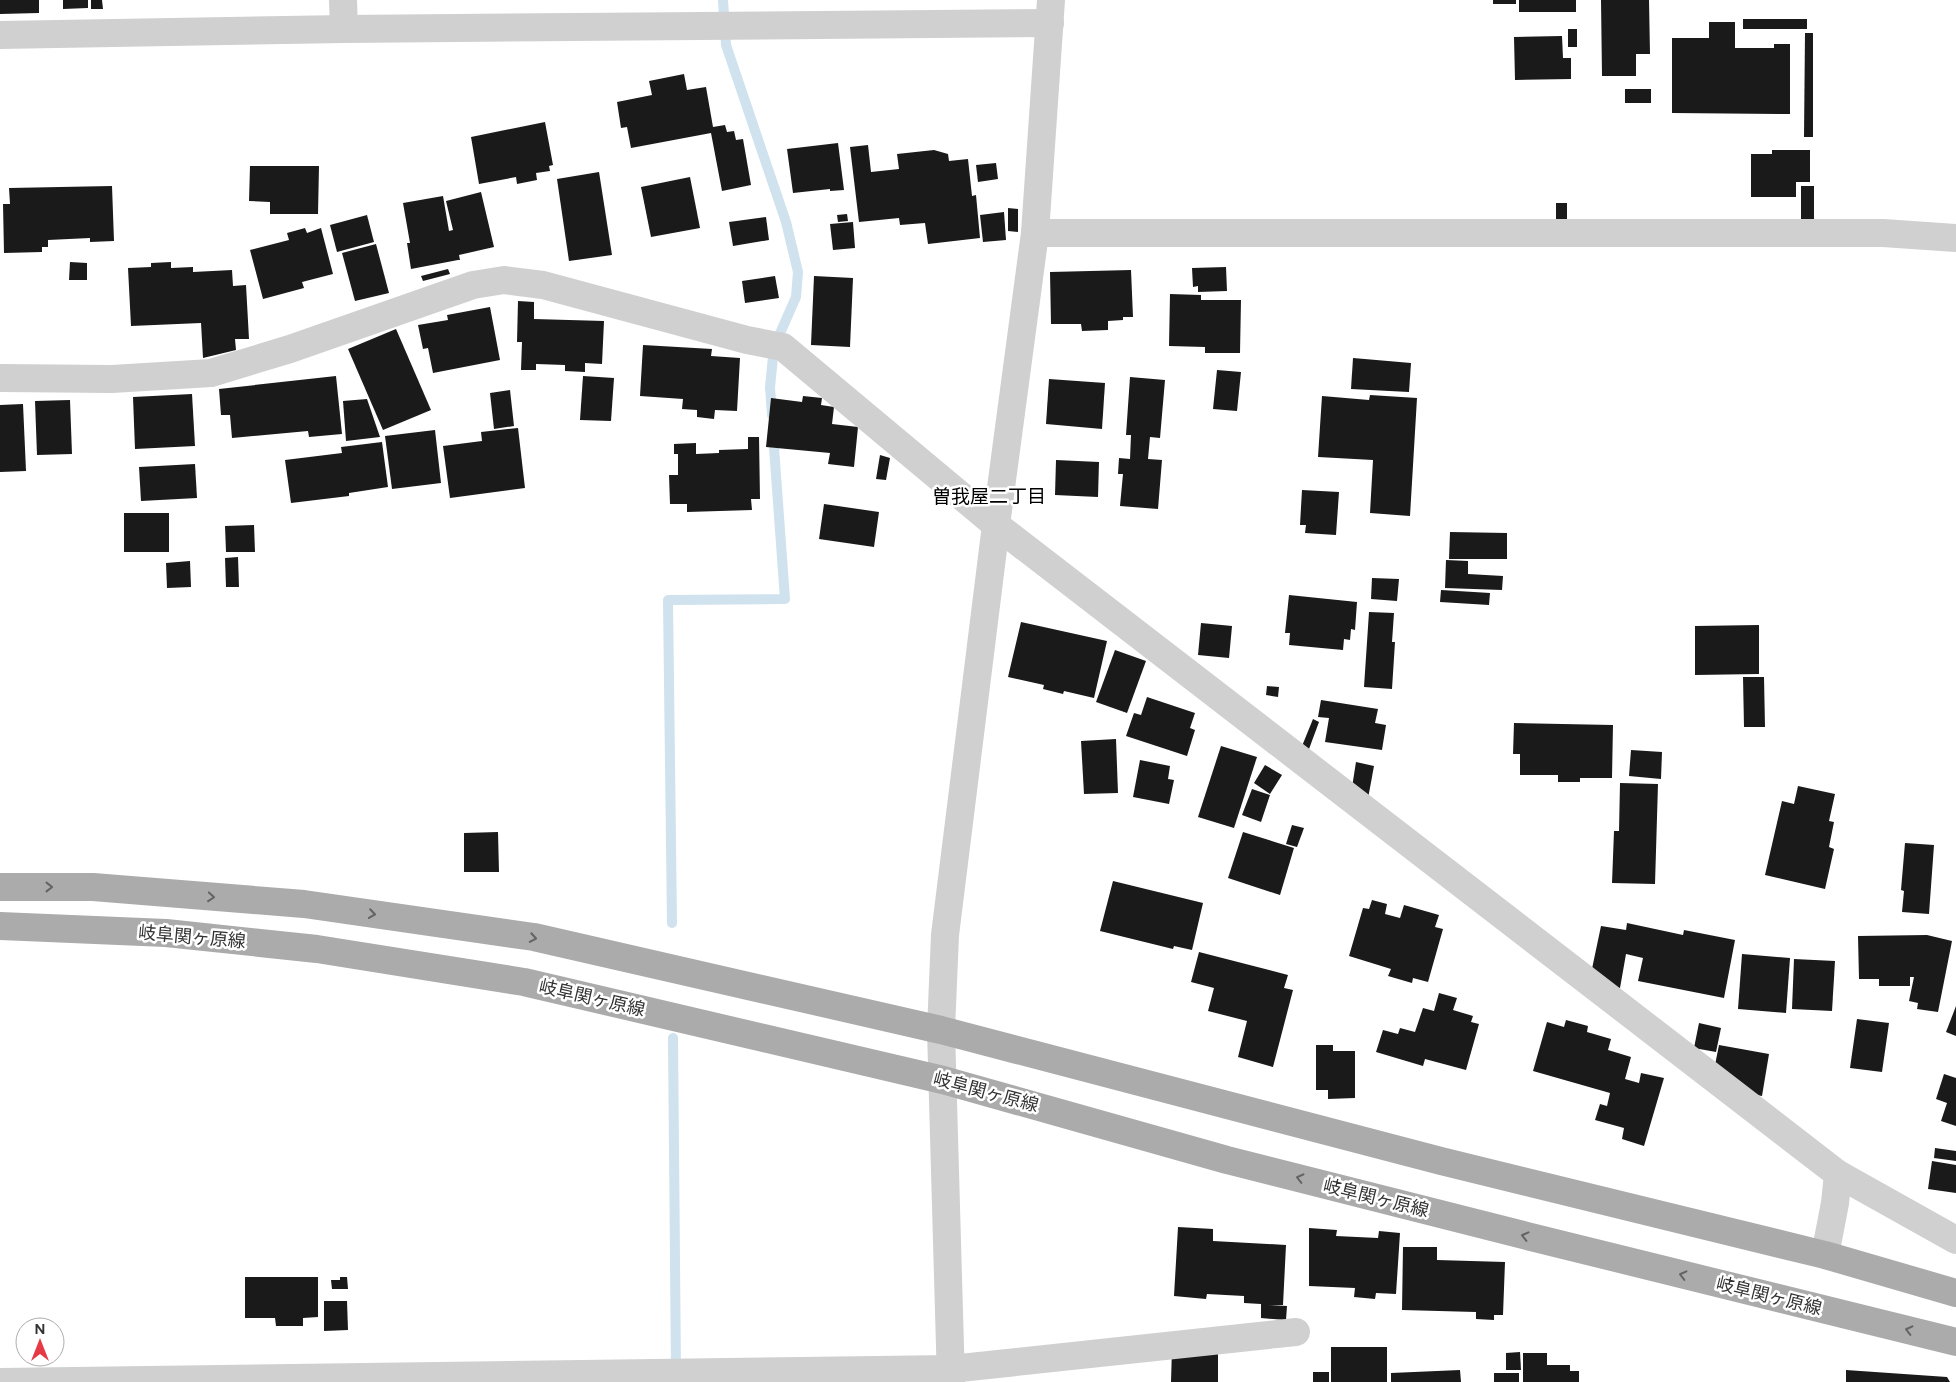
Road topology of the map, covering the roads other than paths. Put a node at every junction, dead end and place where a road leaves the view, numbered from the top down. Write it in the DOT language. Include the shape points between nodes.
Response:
graph roads {
  1 [pos="343,0"];
  2 [pos="1050,11"];
  3 [pos="344,29"];
  4 [pos="0,35"];
  5 [pos="1035,232"];
  6 [pos="1956,238"];
  7 [pos="0,378"];
  8 [pos="996,525"];
  9 [pos="0,887"];
  10 [pos="0,926"];
  11 [pos="941,1030"];
  12 [pos="943,1080"];
  13 [pos="1838,1174"];
  14 [pos="1956,1240"];
  15 [pos="1825,1255"];
  16 [pos="1956,1293"];
  17 [pos="1296,1332"];
  18 [pos="1956,1342"];
  19 [pos="951,1376"];
  20 [pos="0,1382"];
  1 -- 3 [label="street"];
  2 -- 3 [label="street"];
  2 -- 5 [label="street"];
  3 -- 4 [label="street"];
  5 -- 6 [label="street" via="1883,232"];
  5 -- 8 [label="street"];
  7 -- 8 [label="street" via="112,380 211,373 473,285 504,280 543,285 783,348"];
  8 -- 11 [label="street" via="945,935"];
  8 -- 13 [label="street"];
  9 -- 11 [label="main road, one-way" via="93,887 304,904 534,938"];
  10 -- 12 [label="main road, 岐阜関ヶ原線" via="166,933 317,949 504,979"];
  11 -- 12 [label="street"];
  11 -- 15 [label="main road" via="1441,1161"];
  18 -- 12 [label="main road, 岐阜関ヶ原線, one-way" via="1227,1160"];
  12 -- 19 [label="street"];
  13 -- 14 [label="street"];
  13 -- 15 [label="street"];
  15 -- 16 [label="main road"];
  17 -- 19 [label="street"];
  19 -- 20 [label="street"];
}
